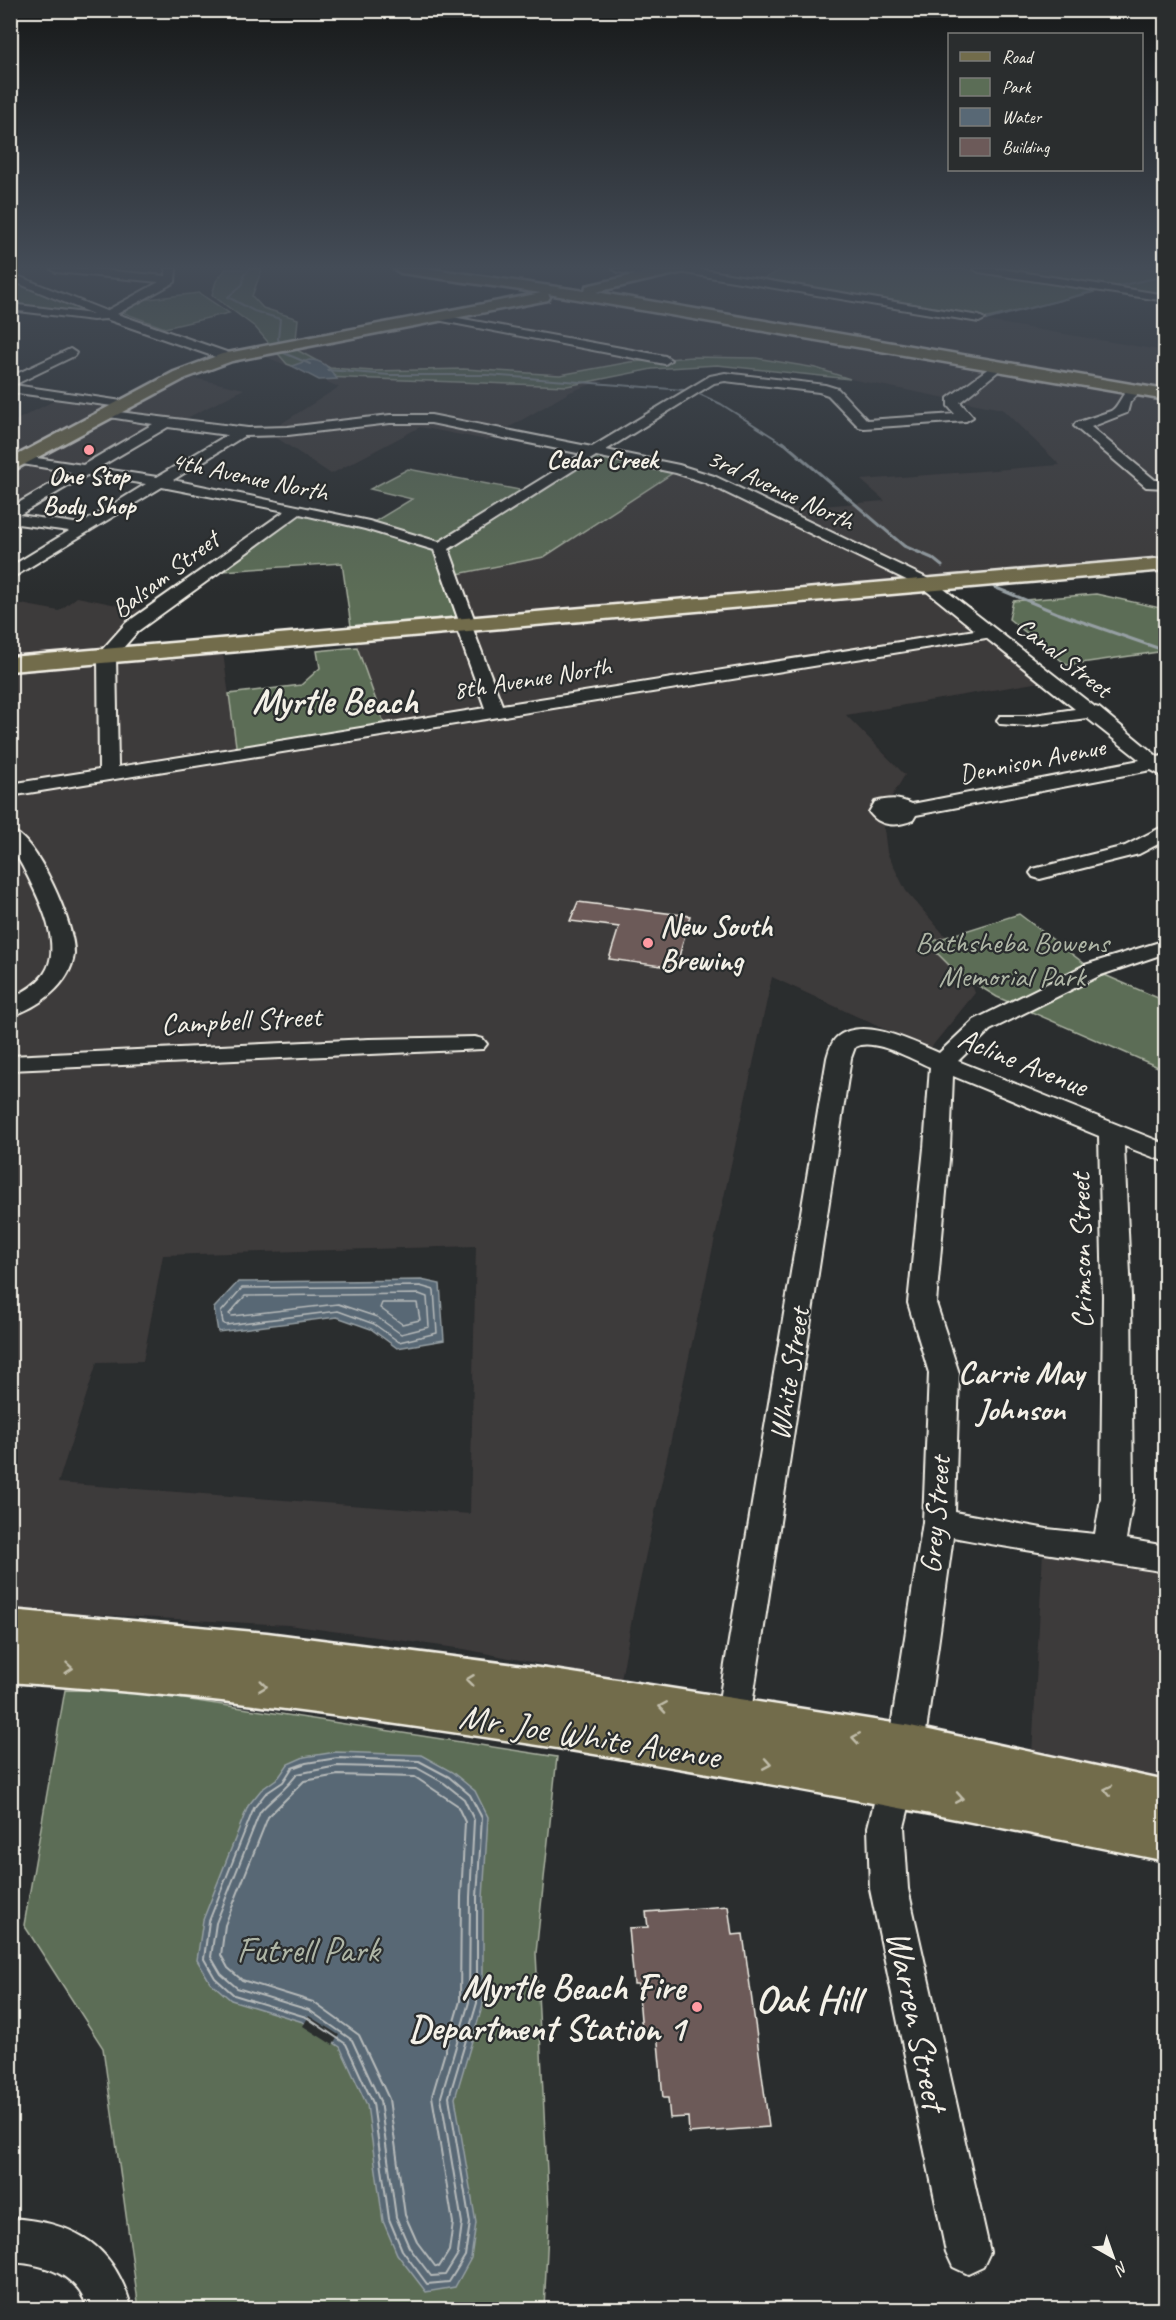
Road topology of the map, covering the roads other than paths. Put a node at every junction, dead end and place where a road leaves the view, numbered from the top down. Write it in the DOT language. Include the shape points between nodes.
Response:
graph roads {
  1 [pos="176,377"];
  2 [pos="984,377"];
  3 [pos="1063,377"];
  4 [pos="10,388"];
  5 [pos="1136,390"];
  6 [pos="1166,395"];
  7 [pos="115,409"];
  8 [pos="168,421"];
  9 [pos="241,432"];
  10 [pos="592,453"];
  11 [pos="19,461"];
  12 [pos="88,469"];
  13 [pos="10,472"];
  14 [pos="162,481"];
  15 [pos="1166,484"];
  16 [pos="296,511"];
  17 [pos="10,516"];
  18 [pos="83,529"];
  19 [pos="441,546"];
  20 [pos="1166,557"];
  21 [pos="1166,564"];
  22 [pos="10,574"];
  23 [pos="922,582"];
  24 [pos="466,620"];
  25 [pos="991,632"];
  26 [pos="111,651"];
  27 [pos="10,655"];
  28 [pos="10,664"];
  29 [pos="495,710"];
  30 [pos="1093,712"];
  31 [pos="1006,720"];
  32 [pos="1162,765"];
  33 [pos="109,773"];
  34 [pos="10,790"];
  35 [pos="908,811"];
  36 [pos="1166,831"];
  37 [pos="10,836"];
  38 [pos="1040,873"];
  39 [pos="1166,946"];
  40 [pos="10,1009"];
  41 [pos="855,1037"];
  42 [pos="475,1044"];
  43 [pos="10,1063"];
  44 [pos="942,1063"];
  45 [pos="1111,1132"];
  46 [pos="1166,1154"];
  47 [pos="939,1522"];
  48 [pos="1109,1549"];
  49 [pos="1166,1560"];
  50 [pos="10,1628"];
  51 [pos="10,1663"];
  52 [pos="733,1718"];
  53 [pos="900,1767"];
  54 [pos="1166,1803"];
  55 [pos="1166,1839"];
  56 [pos="10,2240"];
  57 [pos="968,2253"];
  58 [pos="110,2310"];
  1 -- 7 [label="main road"];
  2 -- 10 [label="street" via="953,401 966,417 864,424 832,392 821,388 717,378"];
  3 -- 5 [label="main road"];
  4 -- 7 [label="street, 3rd Avenue North"];
  5 -- 6 [label="main road"];
  5 -- 15 [label="street" via="1116,414 1080,426 1151,484"];
  7 -- 8 [label="street, 3rd Avenue North"];
  7 -- 11 [label="main road"];
  8 -- 9 [label="street, 3rd Avenue North"];
  8 -- 12 [label="street"];
  9 -- 10 [label="street, 3rd Avenue North" via="415,418 447,421"];
  9 -- 14 [label="street"];
  10 -- 19 [label="street"];
  10 -- 23 [label="street, 3rd Avenue North" via="680,469 709,479"];
  11 -- 12 [label="street, 4th Avenue North"];
  11 -- 13 [label="main road"];
  12 -- 14 [label="street, 4th Avenue North"];
  12 -- 17 [label="street"];
  14 -- 16 [label="street, 4th Avenue North"];
  14 -- 18 [label="street"];
  16 -- 19 [label="street, 4th Avenue North" via="369,525"];
  16 -- 26 [label="street, Balsam Street" via="132,627"];
  17 -- 18 [label="street"];
  18 -- 22 [label="street"];
  19 -- 24 [label="street"];
  20 -- 23 [label="main road"];
  21 -- 23 [label="main road"];
  23 -- 24 [label="main road"];
  23 -- 25 [label="street, Canal Street"];
  24 -- 26 [label="main road"];
  24 -- 29 [label="street" via="465,629"];
  25 -- 29 [label="street, 8th Avenue North"];
  25 -- 30 [label="street, Canal Street"];
  26 -- 27 [label="main road"];
  26 -- 28 [label="main road"];
  26 -- 33 [label="street, Balsam Street"];
  29 -- 33 [label="street, 8th Avenue North"];
  30 -- 31 [label="street"];
  30 -- 32 [label="street, Canal Street"];
  32 -- 35 [label="street, Dennison Avenue"];
  33 -- 34 [label="street, 8th Avenue North"];
  36 -- 38 [label="street" via="1132,850"];
  37 -- 40 [label="street" via="33,864 55,917 63,952 59,970 46,985"];
  39 -- 44 [label="street" via="1093,970 982,1025"];
  41 -- 44 [label="street, Acline Avenue" via="880,1038"];
  41 -- 52 [label="street, White Street" via="844,1042 840,1058"];
  42 -- 43 [label="street, Campbell Street"];
  44 -- 45 [label="street, Acline Avenue"];
  44 -- 47 [label="street, Grey Street" via="922,1303 944,1373"];
  45 -- 46 [label="street, Acline Avenue"];
  45 -- 48 [label="street, Crimson Street" via="1117,1498"];
  47 -- 48 [label="street"];
  47 -- 53 [label="street, Grey Street"];
  48 -- 49 [label="street"];
  52 -- 50 [label="main road, Mr. Joe White Avenue, one-way" via="267,1652"];
  51 -- 53 [label="main road, Mr. Joe White Avenue, one-way" via="259,1686"];
  53 -- 52 [label="main road, Mr. Joe White Avenue, one-way"];
  54 -- 53 [label="main road, Mr. Joe White Avenue, one-way"];
  53 -- 55 [label="main road, Mr. Joe White Avenue, one-way" via="1029,1811"];
  53 -- 57 [label="street, Warren Street" via="886,1827 890,1888"];
  56 -- 58 [label="street" via="67,2250 94,2271"];
}
